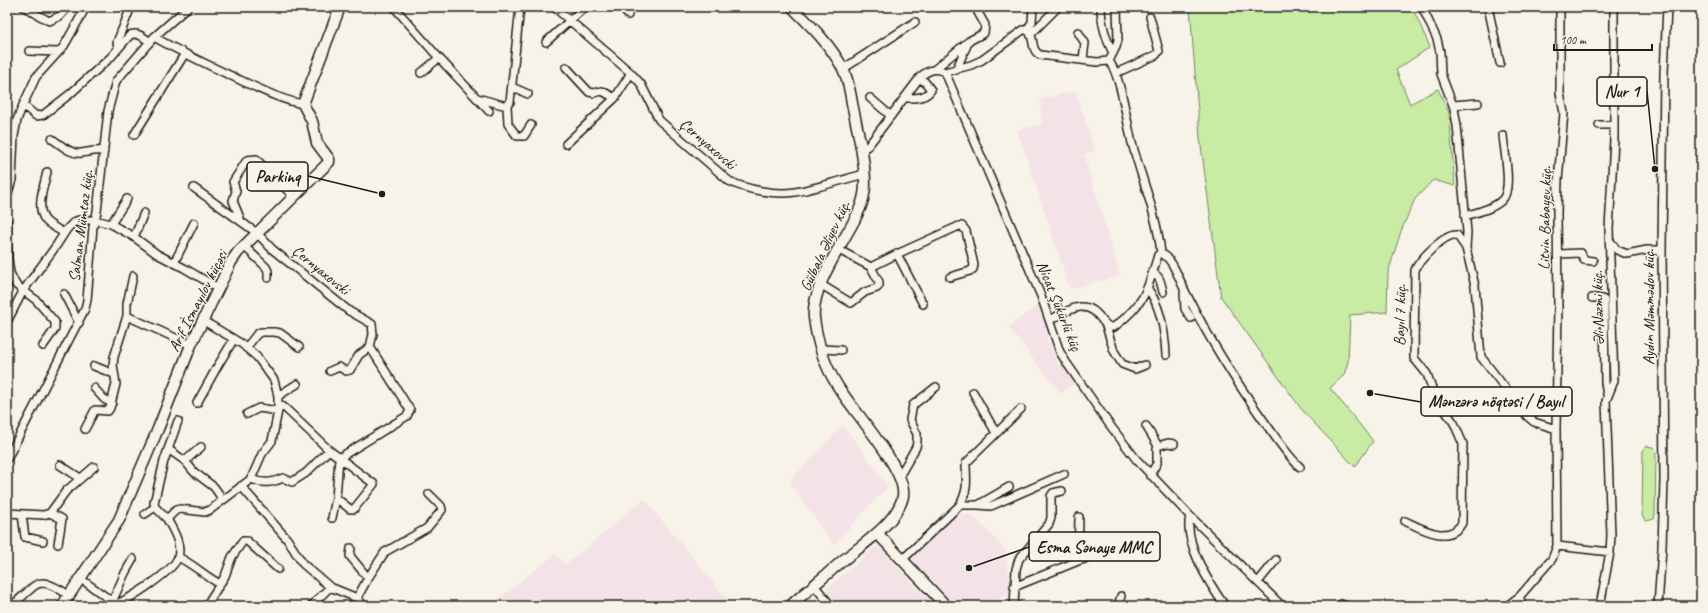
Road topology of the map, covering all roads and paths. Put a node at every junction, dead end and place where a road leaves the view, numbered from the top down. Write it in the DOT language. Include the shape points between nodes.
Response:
graph roads {
  1 [pos="24,7"];
  2 [pos="68,7"];
  3 [pos="86,7"];
  4 [pos="131,7"];
  5 [pos="188,7"];
  6 [pos="340,7"];
  7 [pos="394,7"];
  8 [pos="520,7"];
  9 [pos="554,7"];
  10 [pos="585,7"];
  11 [pos="621,7"];
  12 [pos="792,7"];
  13 [pos="975,7"];
  14 [pos="1033,7"];
  15 [pos="1058,7"];
  16 [pos="1101,7"];
  17 [pos="1117,7"];
  18 [pos="1422,7"];
  19 [pos="1488,7"];
  20 [pos="1560,7"];
  21 [pos="1614,7"];
  22 [pos="1667,7"];
  23 [pos="32,9"];
  24 [pos="628,14"];
  25 [pos="1150,17"];
  26 [pos="569,20"];
  27 [pos="915,22"];
  28 [pos="1029,32"];
  29 [pos="1078,32"];
  30 [pos="152,39"];
  31 [pos="969,41"];
  32 [pos="546,42"];
  33 [pos="118,47"];
  34 [pos="29,50"];
  35 [pos="58,52"];
  36 [pos="1113,53"];
  37 [pos="184,55"];
  38 [pos="439,58"];
  39 [pos="1083,59"];
  40 [pos="1110,62"];
  41 [pos="1500,64"];
  42 [pos="566,67"];
  43 [pos="843,69"];
  44 [pos="935,69"];
  45 [pos="956,70"];
  46 [pos="945,72"];
  47 [pos="421,73"];
  48 [pos="631,73"];
  49 [pos="1116,73"];
  50 [pos="919,78"];
  51 [pos="512,87"];
  52 [pos="528,94"];
  53 [pos="477,98"];
  54 [pos="615,98"];
  55 [pos="870,98"];
  56 [pos="905,98"];
  57 [pos="303,104"];
  58 [pos="1478,104"];
  59 [pos="23,105"];
  60 [pos="507,105"];
  61 [pos="1453,105"];
  62 [pos="489,111"];
  63 [pos="891,116"];
  64 [pos="531,125"];
  65 [pos="1599,125"];
  66 [pos="1614,125"];
  67 [pos="134,135"];
  68 [pos="1503,135"];
  69 [pos="52,139"];
  70 [pos="566,144"];
  71 [pos="862,150"];
  72 [pos="104,151"];
  73 [pos="47,172"];
  74 [pos="864,174"];
  75 [pos="194,188"];
  76 [pos="7,196"];
  77 [pos="294,197"];
  78 [pos="127,199"];
  79 [pos="144,213"];
  80 [pos="1465,216"];
  81 [pos="95,220"];
  82 [pos="242,221"];
  83 [pos="7,222"];
  84 [pos="194,223"];
  85 [pos="111,224"];
  86 [pos="64,233"];
  87 [pos="257,233"];
  88 [pos="134,237"];
  89 [pos="1610,241"];
  90 [pos="244,246"];
  91 [pos="1466,248"];
  92 [pos="839,250"];
  93 [pos="1662,250"];
  94 [pos="1161,253"];
  95 [pos="897,254"];
  96 [pos="1558,254"];
  97 [pos="1593,261"];
  98 [pos="174,263"];
  99 [pos="871,267"];
  100 [pos="1153,273"];
  101 [pos="134,276"];
  102 [pos="950,277"];
  103 [pos="268,278"];
  104 [pos="820,284"];
  105 [pos="218,288"];
  106 [pos="1148,289"];
  107 [pos="23,291"];
  108 [pos="1184,291"];
  109 [pos="1163,292"];
  110 [pos="64,294"];
  111 [pos="1592,298"];
  112 [pos="923,304"];
  113 [pos="127,316"];
  114 [pos="1191,318"];
  115 [pos="202,320"];
  116 [pos="1050,320"];
  117 [pos="7,322"];
  118 [pos="79,323"];
  119 [pos="1106,326"];
  120 [pos="234,339"];
  121 [pos="191,345"];
  122 [pos="43,346"];
  123 [pos="300,347"];
  124 [pos="370,347"];
  125 [pos="246,348"];
  126 [pos="822,350"];
  127 [pos="841,350"];
  128 [pos="1166,355"];
  129 [pos="1145,365"];
  130 [pos="94,366"];
  131 [pos="330,371"];
  132 [pos="114,374"];
  133 [pos="297,384"];
  134 [pos="936,386"];
  135 [pos="94,388"];
  136 [pos="973,392"];
  137 [pos="1607,395"];
  138 [pos="112,403"];
  139 [pos="198,403"];
  140 [pos="278,403"];
  141 [pos="1021,409"];
  142 [pos="247,414"];
  143 [pos="178,422"];
  144 [pos="1146,426"];
  145 [pos="85,429"];
  146 [pos="1556,429"];
  147 [pos="996,433"];
  148 [pos="1174,444"];
  149 [pos="1158,446"];
  150 [pos="201,447"];
  151 [pos="168,449"];
  152 [pos="330,450"];
  153 [pos="339,458"];
  154 [pos="7,459"];
  155 [pos="185,461"];
  156 [pos="60,465"];
  157 [pos="94,467"];
  158 [pos="1300,467"];
  159 [pos="1064,474"];
  160 [pos="1150,475"];
  161 [pos="900,476"];
  162 [pos="80,478"];
  163 [pos="251,479"];
  164 [pos="241,486"];
  165 [pos="1009,487"];
  166 [pos="1062,491"];
  167 [pos="429,494"];
  168 [pos="336,498"];
  169 [pos="222,500"];
  170 [pos="960,505"];
  171 [pos="978,505"];
  172 [pos="155,507"];
  173 [pos="50,513"];
  174 [pos="7,514"];
  175 [pos="22,514"];
  176 [pos="145,514"];
  177 [pos="1190,516"];
  178 [pos="1079,517"];
  179 [pos="332,518"];
  180 [pos="166,519"];
  181 [pos="1405,521"];
  182 [pos="876,533"];
  183 [pos="43,541"];
  184 [pos="58,544"];
  185 [pos="1557,546"];
  186 [pos="351,548"];
  187 [pos="1113,551"];
  188 [pos="1610,552"];
  189 [pos="178,557"];
  190 [pos="133,560"];
  191 [pos="902,560"];
  192 [pos="1276,560"];
  193 [pos="1078,561"];
  194 [pos="278,569"];
  195 [pos="81,578"];
  196 [pos="368,578"];
  197 [pos="1258,582"];
  198 [pos="220,584"];
  199 [pos="814,586"];
  200 [pos="330,587"];
  201 [pos="1014,587"];
  202 [pos="70,596"];
  203 [pos="1121,596"];
  204 [pos="1520,596"];
  205 [pos="357,598"];
  206 [pos="115,604"];
  207 [pos="11,606"];
  208 [pos="62,606"];
  209 [pos="206,606"];
  210 [pos="311,606"];
  211 [pos="364,606"];
  212 [pos="790,606"];
  213 [pos="831,606"];
  214 [pos="946,606"];
  215 [pos="1014,606"];
  216 [pos="1118,606"];
  217 [pos="1225,606"];
  218 [pos="1282,606"];
  219 [pos="1507,606"];
  220 [pos="1521,606"];
  221 [pos="1600,606"];
  222 [pos="1658,606"];
  1 -- 23 [label="street"];
  2 -- 23 [label="street" via="60,16 49,21"];
  3 -- 35 [label="street" via="74,31"];
  4 -- 33 [label="street" via="117,42"];
  5 -- 30 [label="street, Salman Mümtaz küç."];
  6 -- 57 [label="street"];
  7 -- 38 [label="street"];
  8 -- 51 [label="street"];
  9 -- 26 [label="street, Çernyaxovski"];
  10 -- 26 [label="street"];
  11 -- 24 [label="street"];
  12 -- 43 [label="street, Gülbala Əliyev küç." via="817,32"];
  13 -- 31 [label="street" via="985,29 984,33"];
  14 -- 28 [label="street"];
  15 -- 28 [label="street"];
  16 -- 36 [label="street" via="1109,46"];
  17 -- 36 [label="street" via="1118,40"];
  18 -- 61 [label="street" via="1437,39 1441,74"];
  19 -- 41 [label="street"];
  20 -- 96 [label="street, Litvin Babayev küç." via="1560,93 1564,113 1558,187"];
  21 -- 66 [label="street, Əli Nəzmi küç."];
  22 -- 93 [label="street, Aydın Məmmədov küç."];
  25 -- 49 [label="street" via="1159,51 1156,55"];
  26 -- 32 [label="street"];
  26 -- 48 [label="street, Çernyaxovski"];
  27 -- 43 [label="street"];
  28 -- 39 [label="street" via="1032,46 1040,55"];
  28 -- 45 [label="street" via="1018,32 982,60"];
  29 -- 39 [label="street" via="1085,43"];
  30 -- 33 [label="street" via="134,33"];
  30 -- 37 [label="street"];
  30 -- 72 [label="street, Salman Mümtaz küç." via="116,81 108,111"];
  31 -- 44 [label="street"];
  31 -- 45 [label="street"];
  33 -- 59 [label="street" via="111,57 43,116 36,116"];
  34 -- 35 [label="street"];
  35 -- 59 [label="street" via="36,77"];
  36 -- 40 [label="street"];
  37 -- 57 [label="street" via="286,100"];
  37 -- 67 [label="street"];
  38 -- 47 [label="street"];
  38 -- 53 [label="street"];
  39 -- 40 [label="street"];
  40 -- 49 [label="street"];
  42 -- 54 [label="street" via="589,92 602,91"];
  43 -- 71 [label="street, Gülbala Əliyev küç."];
  44 -- 46 [label="street"];
  44 -- 50 [label="street" via="929,70"];
  45 -- 46 [label="street"];
  46 -- 116 [label="street, Nicat Şükürlü küç"];
  48 -- 54 [label="street"];
  48 -- 74 [label="street, Çernyaxovski" via="641,84 659,120 738,185 757,190 795,192"];
  49 -- 94 [label="street" via="1132,143 1156,224"];
  50 -- 56 [label="street"];
  50 -- 56 [label="street" via="930,86 931,90 917,98"];
  51 -- 52 [label="street"];
  51 -- 60 [label="street" via="510,102"];
  53 -- 60 [label="street"];
  53 -- 62 [label="street"];
  54 -- 70 [label="street"];
  55 -- 63 [label="street"];
  56 -- 63 [label="street"];
  57 -- 77 [label="street, Arif İsmayılov küçəsi" via="312,121 317,143 329,162"];
  58 -- 61 [label="street"];
  59 -- 76 [label="street" via="14,136 12,180"];
  60 -- 64 [label="street" via="508,124 517,136 524,136"];
  61 -- 80 [label="street"];
  63 -- 71 [label="street"];
  65 -- 66 [label="street"];
  66 -- 89 [label="street, Əli Nəzmi küç."];
  68 -- 80 [label="street" via="1508,183 1504,199 1493,206"];
  69 -- 72 [label="street" via="72,152 81,154 89,150"];
  71 -- 74 [label="street, Gülbala Əliyev küç."];
  72 -- 81 [label="street, Salman Mümtaz küç."];
  73 -- 86 [label="street" via="40,206 42,216"];
  74 -- 92 [label="street, Gülbala Əliyev küç." via="862,202"];
  75 -- 82 [label="street, Çernyaxovski"];
  77 -- 82 [label="street" via="256,159 247,160 233,182 236,191 233,202"];
  77 -- 87 [label="street, Arif İsmayılov küçəsi"];
  78 -- 85 [label="street"];
  79 -- 88 [label="street"];
  80 -- 91 [label="street"];
  81 -- 85 [label="street"];
  81 -- 86 [label="street" via="74,222"];
  81 -- 118 [label="street, Salman Mümtaz küç." via="87,300"];
  82 -- 87 [label="street, Çernyaxovski"];
  83 -- 107 [label="street" via="10,273"];
  84 -- 98 [label="street"];
  85 -- 88 [label="street"];
  86 -- 107 [label="street"];
  87 -- 90 [label="street, Arif İsmayılov küçəsi"];
  87 -- 124 [label="street, Çernyaxovski" via="272,249 349,311 372,324"];
  88 -- 98 [label="street"];
  89 -- 93 [label="street" via="1617,250 1627,254"];
  89 -- 137 [label="street, Əli Nəzmi küç." via="1614,381"];
  90 -- 103 [label="street" via="266,267"];
  90 -- 105 [label="street, Arif İsmayılov küçəsi" via="230,262"];
  91 -- 146 [label="street" via="1475,286 1481,357 1527,416 1538,424"];
  91 -- 181 [label="street, Bayıl 7 küç." via="1457,235 1452,235 1418,263 1414,276 1413,334 1414,358 1427,374 1436,396 1454,423 1463,444 1462,523 1452,531 1439,535"];
  92 -- 99 [label="street"];
  92 -- 104 [label="street, Gülbala Əliyev küç."];
  93 -- 222 [label="street, Aydın Məmmədov küç." via="1664,480"];
  94 -- 100 [label="street" via="1158,255"];
  94 -- 108 [label="street" via="1170,260"];
  95 -- 99 [label="street"];
  95 -- 102 [label="street" via="962,226 968,238 974,265 970,271"];
  95 -- 112 [label="street"];
  96 -- 97 [label="street" via="1581,253 1584,260"];
  96 -- 146 [label="street, Litvin Babayev küç."];
  98 -- 105 [label="street"];
  99 -- 104 [label="street" via="879,285 851,303"];
  100 -- 106 [label="street"];
  100 -- 109 [label="street" via="1160,279"];
  101 -- 113 [label="street" via="127,304"];
  104 -- 126 [label="street, Gülbala Əliyev küç." via="814,310"];
  105 -- 115 [label="street, Arif İsmayılov küçəsi"];
  106 -- 119 [label="street" via="1138,306 1124,319 1114,327"];
  106 -- 128 [label="street" via="1157,303"];
  107 -- 117 [label="street"];
  107 -- 122 [label="street" via="36,300 55,322 55,329"];
  108 -- 114 [label="street" via="1185,309"];
  108 -- 158 [label="street" via="1249,400"];
  110 -- 118 [label="street"];
  111 -- 137 [label="street" via="1604,300"];
  113 -- 121 [label="street"];
  113 -- 132 [label="street" via="114,357"];
  115 -- 120 [label="street"];
  115 -- 121 [label="street, Arif İsmayılov küçəsi"];
  116 -- 119 [label="street" via="1073,308 1081,307 1098,313"];
  116 -- 160 [label="street, Nicat Şükürlü küç" via="1060,352 1066,362 1109,424"];
  118 -- 154 [label="street, Salman Mümtaz küç."];
  119 -- 129 [label="street" via="1114,352 1122,364 1135,369"];
  120 -- 125 [label="street"];
  120 -- 139 [label="street"];
  121 -- 195 [label="street, Arif İsmayılov küçəsi" via="122,513"];
  123 -- 125 [label="street" via="280,333 261,332"];
  124 -- 131 [label="street" via="359,355 350,370 346,371 339,367"];
  124 -- 153 [label="street" via="410,410 406,416"];
  125 -- 140 [label="street" via="257,357 274,380"];
  126 -- 127 [label="street"];
  126 -- 161 [label="street, Gülbala Əliyev küç." via="837,385"];
  130 -- 132 [label="street"];
  132 -- 138 [label="street" via="116,384"];
  133 -- 140 [label="street"];
  134 -- 161 [label="street" via="913,405 910,420 917,434 917,442"];
  135 -- 138 [label="street" via="104,399"];
  136 -- 147 [label="street"];
  137 -- 188 [label="street, Əli Nəzmi küç."];
  138 -- 145 [label="street" via="108,411 95,410"];
  140 -- 142 [label="street"];
  140 -- 152 [label="street"];
  140 -- 163 [label="street" via="272,441 262,454"];
  141 -- 147 [label="street"];
  143 -- 151 [label="street"];
  144 -- 149 [label="street"];
  146 -- 185 [label="street, Litvin Babayev küç."];
  147 -- 170 [label="street" via="966,463 966,494"];
  148 -- 149 [label="street"];
  149 -- 160 [label="street" via="1157,463"];
  150 -- 155 [label="street"];
  151 -- 155 [label="street"];
  151 -- 172 [label="street" via="155,493"];
  152 -- 153 [label="street"];
  152 -- 163 [label="street" via="306,473 292,482 283,478 273,483"];
  153 -- 168 [label="street"];
  153 -- 168 [label="street" via="374,484 354,509 350,509"];
  155 -- 169 [label="street" via="214,488"];
  156 -- 162 [label="street"];
  157 -- 162 [label="street"];
  159 -- 171 [label="street" via="991,506"];
  160 -- 177 [label="street, Nicat Şükürlü küç"];
  161 -- 182 [label="street, Gülbala Əliyev küç." via="904,488 901,502 892,517"];
  162 -- 173 [label="street" via="66,491"];
  163 -- 164 [label="street"];
  164 -- 169 [label="street"];
  164 -- 200 [label="street" via="287,539 303,564"];
  165 -- 171 [label="street"];
  166 -- 201 [label="street" via="1051,496 1049,524 1018,559"];
  167 -- 196 [label="street" via="442,506 442,510 427,528 385,552"];
  168 -- 179 [label="street"];
  169 -- 180 [label="street" via="205,512 180,509"];
  170 -- 171 [label="street"];
  170 -- 191 [label="street"];
  172 -- 176 [label="street"];
  172 -- 180 [label="street"];
  173 -- 175 [label="street"];
  173 -- 184 [label="street" via="62,519"];
  174 -- 175 [label="street"];
  175 -- 183 [label="street" via="25,537"];
  177 -- 197 [label="street, Nicat Şükürlü küç"];
  177 -- 217 [label="street" via="1188,523 1195,550 1214,590"];
  178 -- 193 [label="street"];
  180 -- 189 [label="street" via="178,544"];
  182 -- 191 [label="street"];
  182 -- 199 [label="street, Gülbala Əliyev küç."];
  185 -- 188 [label="street"];
  185 -- 204 [label="street" via="1552,559"];
  186 -- 196 [label="street" via="350,556"];
  187 -- 193 [label="street"];
  188 -- 221 [label="street, Əli Nəzmi küç."];
  189 -- 198 [label="street"];
  189 -- 206 [label="street" via="156,580"];
  190 -- 206 [label="street" via="125,573"];
  191 -- 214 [label="street"];
  192 -- 197 [label="street"];
  193 -- 201 [label="street"];
  194 -- 198 [label="street" via="247,541 243,541 232,557"];
  195 -- 202 [label="street, Arif İsmayılov küçəsi"];
  195 -- 206 [label="street"];
  196 -- 205 [label="street"];
  197 -- 218 [label="street, Nicat Şükürlü küç"];
  198 -- 209 [label="street"];
  199 -- 212 [label="street, Gülbala Əliyev küç."];
  199 -- 213 [label="street"];
  200 -- 205 [label="street"];
  200 -- 210 [label="street"];
  201 -- 215 [label="street"];
  202 -- 207 [label="street" via="48,583 38,584 32,586"];
  202 -- 208 [label="street, Arif İsmayılov küçəsi"];
  203 -- 216 [label="street"];
  204 -- 219 [label="street"];
  204 -- 220 [label="street"];
  205 -- 211 [label="street"];
}
